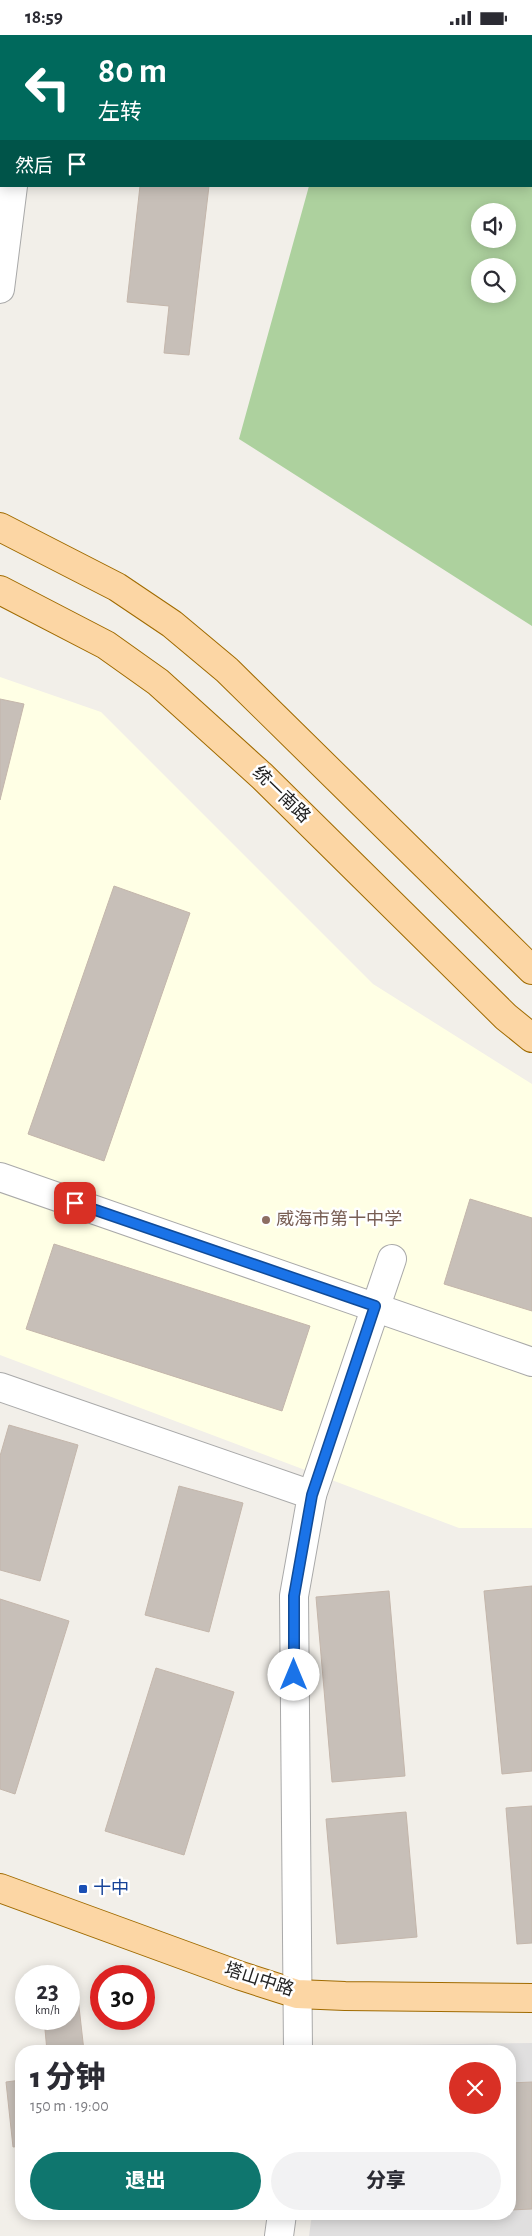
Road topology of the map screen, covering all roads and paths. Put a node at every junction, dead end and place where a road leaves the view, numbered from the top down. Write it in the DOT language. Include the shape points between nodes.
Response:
graph roads {
  1 [pos="13,187"];
  2 [pos="0,289"];
  3 [pos="0,527"];
  4 [pos="0,590"];
  5 [pos="532,970"];
  6 [pos="532,1038"];
  7 [pos="0,1177"];
  8 [pos="392,1259"];
  9 [pos="375,1306"];
  10 [pos="532,1362"];
  11 [pos="0,1387"];
  12 [pos="312,1495"];
  13 [pos="0,1888"];
  14 [pos="297,1994"];
  15 [pos="532,1998"];
  16 [pos="298,2045"];
  17 [pos="281,2220"];
  18 [pos="279,2236"];
  1 -- 2 [label="street"];
  3 -- 5 [label="main road" via="117,587 172,624 227,670"];
  4 -- 6 [label="main road, 统一南路" via="106,645 158,682 262,776 506,1017"];
  7 -- 9 [label="street"];
  8 -- 9 [label="street"];
  9 -- 10 [label="street"];
  9 -- 12 [label="street"];
  11 -- 12 [label="street"];
  12 -- 14 [label="street" via="294,1596"];
  13 -- 14 [label="main road, 塔山中路"];
  14 -- 15 [label="main road, 塔山中路"];
  14 -- 16 [label="street"];
  17 -- 18 [label="street"];
}
